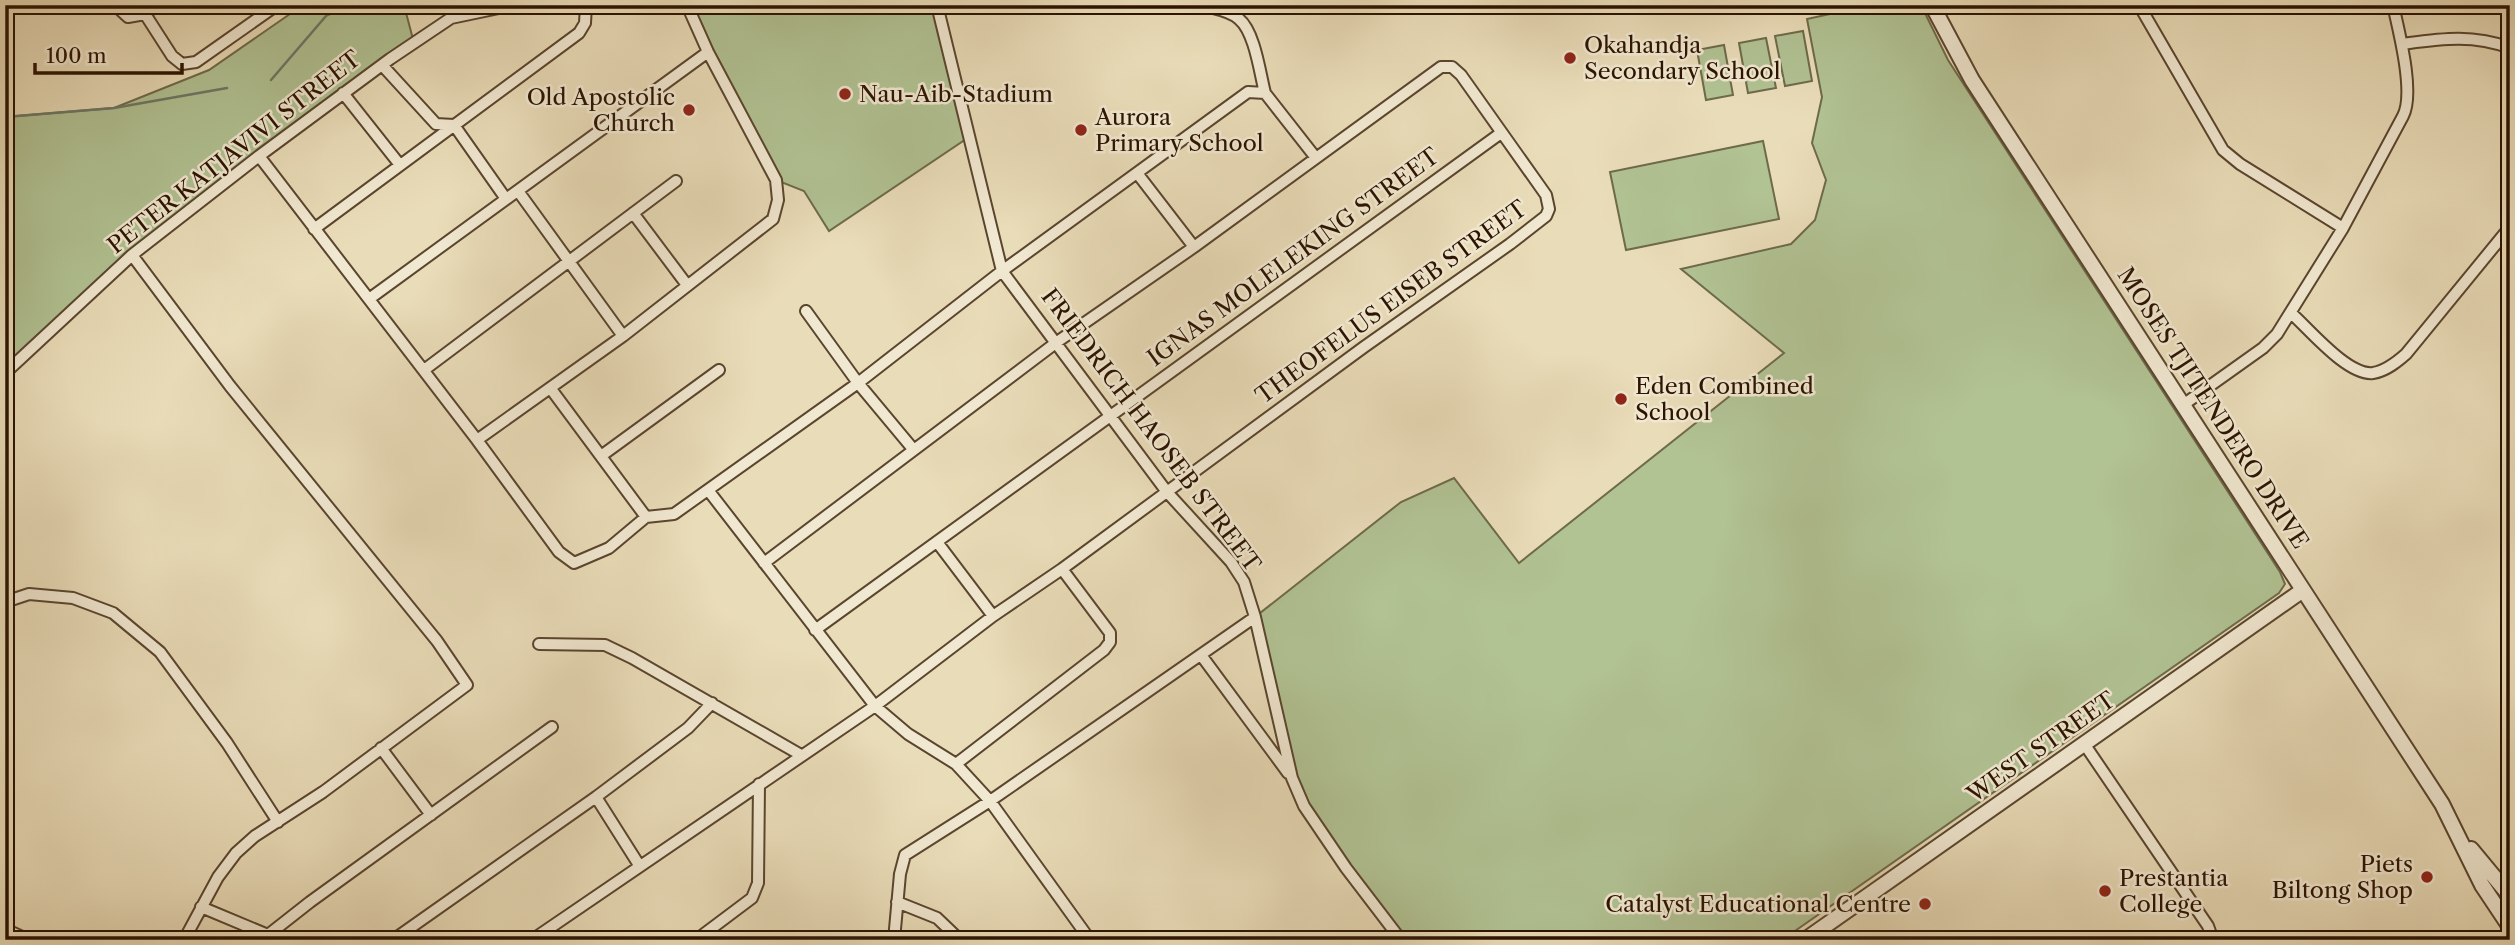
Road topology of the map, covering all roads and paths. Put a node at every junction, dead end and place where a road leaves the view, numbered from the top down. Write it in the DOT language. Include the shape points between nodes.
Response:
graph roads {
  1 [pos="115,5"];
  2 [pos="157,5"];
  3 [pos="277,5"];
  4 [pos="513,5"];
  5 [pos="586,5"];
  6 [pos="687,5"];
  7 [pos="1202,5"];
  8 [pos="1932,5"];
  9 [pos="1942,5"];
  10 [pos="2140,5"];
  11 [pos="2393,5"];
  12 [pos="939,6"];
  13 [pos="145,14"];
  14 [pos="1942,25"];
  15 [pos="2402,44"];
  16 [pos="2510,48"];
  17 [pos="708,52"];
  18 [pos="382,65"];
  19 [pos="343,93"];
  20 [pos="1265,93"];
  21 [pos="454,125"];
  22 [pos="1501,133"];
  23 [pos="259,156"];
  24 [pos="1316,158"];
  25 [pos="400,165"];
  26 [pos="1137,173"];
  27 [pos="676,181"];
  28 [pos="517,191"];
  29 [pos="506,199"];
  30 [pos="633,213"];
  31 [pos="2510,226"];
  32 [pos="2343,228"];
  33 [pos="314,229"];
  34 [pos="1194,247"];
  35 [pos="132,255"];
  36 [pos="569,262"];
  37 [pos="1002,271"];
  38 [pos="687,285"];
  39 [pos="369,299"];
  40 [pos="806,311"];
  41 [pos="2291,313"];
  42 [pos="623,336"];
  43 [pos="1057,342"];
  44 [pos="424,370"];
  45 [pos="719,370"];
  46 [pos="5,373"];
  47 [pos="858,383"];
  48 [pos="551,389"];
  49 [pos="2183,405"];
  50 [pos="1110,415"];
  51 [pos="477,440"];
  52 [pos="913,449"];
  53 [pos="601,456"];
  54 [pos="708,490"];
  55 [pos="1167,492"];
  56 [pos="646,517"];
  57 [pos="937,542"];
  58 [pos="764,563"];
  59 [pos="1062,569"];
  60 [pos="2303,590"];
  61 [pos="5,603"];
  62 [pos="993,616"];
  63 [pos="1255,617"];
  64 [pos="815,630"];
  65 [pos="539,644"];
  66 [pos="1201,655"];
  67 [pos="712,703"];
  68 [pos="875,706"];
  69 [pos="552,727"];
  70 [pos="2084,745"];
  71 [pos="382,748"];
  72 [pos="802,755"];
  73 [pos="956,764"];
  74 [pos="1292,778"];
  75 [pos="759,784"];
  76 [pos="596,797"];
  77 [pos="990,802"];
  78 [pos="431,815"];
  79 [pos="278,822"];
  80 [pos="2459,835"];
  81 [pos="639,866"];
  82 [pos="2510,896"];
  83 [pos="897,902"];
  84 [pos="201,907"];
  85 [pos="2510,927"];
  86 [pos="5,929"];
  87 [pos="268,935"];
  88 [pos="29,940"];
  89 [pos="184,940"];
  90 [pos="280,940"];
  91 [pos="393,940"];
  92 [pos="532,940"];
  93 [pos="696,940"];
  94 [pos="894,940"];
  95 [pos="960,940"];
  96 [pos="1090,940"];
  97 [pos="1401,940"];
  98 [pos="1805,940"];
  99 [pos="2213,940"];
  1 -- 13 [label="street" via="128,17"];
  2 -- 13 [label="street"];
  3 -- 13 [label="street" via="196,62 182,64"];
  4 -- 18 [label="street, PETER KATJAVIVI STREET" via="451,18"];
  5 -- 21 [label="street" via="579,33"];
  6 -- 17 [label="street"];
  7 -- 20 [label="street" via="1230,13 1246,26"];
  8 -- 14 [label="street, MOSES TJITENDERO DRIVE"];
  9 -- 14 [label="street"];
  10 -- 32 [label="street" via="2223,150"];
  11 -- 15 [label="street"];
  12 -- 37 [label="street, FRIEDRICH HAOSEB STREET"];
  14 -- 49 [label="street, MOSES TJITENDERO DRIVE" via="1972,80"];
  15 -- 16 [label="street" via="2460,38 2488,40"];
  15 -- 32 [label="street" via="2407,109"];
  17 -- 28 [label="street"];
  17 -- 38 [label="street" via="776,180 778,200 773,219"];
  18 -- 19 [label="street, PETER KATJAVIVI STREET"];
  18 -- 21 [label="street" via="436,124"];
  19 -- 23 [label="street, PETER KATJAVIVI STREET"];
  19 -- 25 [label="street"];
  20 -- 24 [label="street"];
  20 -- 26 [label="street" via="1248,92"];
  21 -- 25 [label="street"];
  21 -- 29 [label="street"];
  22 -- 24 [label="street, THEOFELUS EISEB STREET" via="1461,75 1452,67 1441,67"];
  22 -- 50 [label="street, IGNAS MOLELEKING STREET"];
  22 -- 55 [label="street, THEOFELUS EISEB STREET" via="1546,195 1546,216"];
  23 -- 33 [label="street"];
  23 -- 35 [label="street, PETER KATJAVIVI STREET"];
  24 -- 34 [label="street, THEOFELUS EISEB STREET"];
  25 -- 33 [label="street"];
  26 -- 34 [label="street"];
  26 -- 37 [label="street"];
  27 -- 30 [label="street"];
  28 -- 29 [label="street"];
  28 -- 36 [label="street"];
  29 -- 39 [label="street"];
  30 -- 36 [label="street"];
  30 -- 38 [label="street"];
  31 -- 41 [label="street" via="2406,354 2386,369 2375,373 2354,369"];
  32 -- 41 [label="street"];
  33 -- 39 [label="street"];
  34 -- 43 [label="street, THEOFELUS EISEB STREET"];
  35 -- 46 [label="street, PETER KATJAVIVI STREET"];
  35 -- 71 [label="street" via="467,685"];
  36 -- 42 [label="street"];
  36 -- 44 [label="street"];
  37 -- 43 [label="street, FRIEDRICH HAOSEB STREET"];
  37 -- 47 [label="street"];
  38 -- 42 [label="street"];
  39 -- 44 [label="street"];
  40 -- 47 [label="street"];
  41 -- 49 [label="street" via="2263,348"];
  42 -- 48 [label="street"];
  43 -- 50 [label="street, FRIEDRICH HAOSEB STREET"];
  43 -- 52 [label="street, THEOFELUS EISEB STREET"];
  44 -- 51 [label="street"];
  45 -- 53 [label="street"];
  47 -- 52 [label="street"];
  47 -- 54 [label="street"];
  48 -- 51 [label="street"];
  48 -- 53 [label="street"];
  49 -- 60 [label="street, MOSES TJITENDERO DRIVE"];
  50 -- 55 [label="street, FRIEDRICH HAOSEB STREET"];
  50 -- 57 [label="street, IGNAS MOLELEKING STREET"];
  51 -- 56 [label="street" via="559,552 574,563 609,548"];
  52 -- 58 [label="street, THEOFELUS EISEB STREET"];
  53 -- 56 [label="street"];
  54 -- 56 [label="street" via="674,514"];
  54 -- 58 [label="street"];
  55 -- 59 [label="street"];
  55 -- 63 [label="street, FRIEDRICH HAOSEB STREET" via="1231,562 1244,582"];
  57 -- 62 [label="street"];
  57 -- 64 [label="street, IGNAS MOLELEKING STREET"];
  58 -- 64 [label="street"];
  59 -- 62 [label="street"];
  59 -- 73 [label="street" via="1110,633 1110,642"];
  60 -- 70 [label="street, WEST STREET"];
  60 -- 80 [label="street, MOSES TJITENDERO DRIVE"];
  61 -- 79 [label="street" via="29,594 73,598 113,612 160,652"];
  62 -- 68 [label="street"];
  63 -- 66 [label="street"];
  63 -- 74 [label="street, FRIEDRICH HAOSEB STREET"];
  64 -- 68 [label="street"];
  65 -- 67 [label="street" via="605,645"];
  66 -- 74 [label="street"];
  66 -- 77 [label="street"];
  67 -- 72 [label="street"];
  67 -- 76 [label="street" via="688,728"];
  68 -- 72 [label="street"];
  68 -- 73 [label="street" via="908,734"];
  69 -- 78 [label="street"];
  70 -- 98 [label="street, WEST STREET"];
  70 -- 99 [label="street" via="2208,926"];
  71 -- 78 [label="street"];
  71 -- 79 [label="street"];
  72 -- 75 [label="street"];
  73 -- 77 [label="street"];
  74 -- 97 [label="street, FRIEDRICH HAOSEB STREET" via="1304,806"];
  75 -- 81 [label="street"];
  75 -- 93 [label="street" via="758,883 752,898"];
  76 -- 81 [label="street"];
  76 -- 91 [label="street"];
  77 -- 83 [label="street" via="905,855"];
  77 -- 96 [label="street"];
  78 -- 87 [label="street"];
  79 -- 84 [label="street" via="236,853"];
  80 -- 82 [label="street, MOSES TJITENDERO DRIVE"];
  80 -- 85 [label="street, MOSES TJITENDERO DRIVE" via="2482,885"];
  81 -- 92 [label="street"];
  83 -- 94 [label="street"];
  83 -- 95 [label="street" via="937,918"];
  84 -- 87 [label="street"];
  84 -- 89 [label="street"];
  86 -- 88 [label="street"];
  87 -- 90 [label="street"];
}
